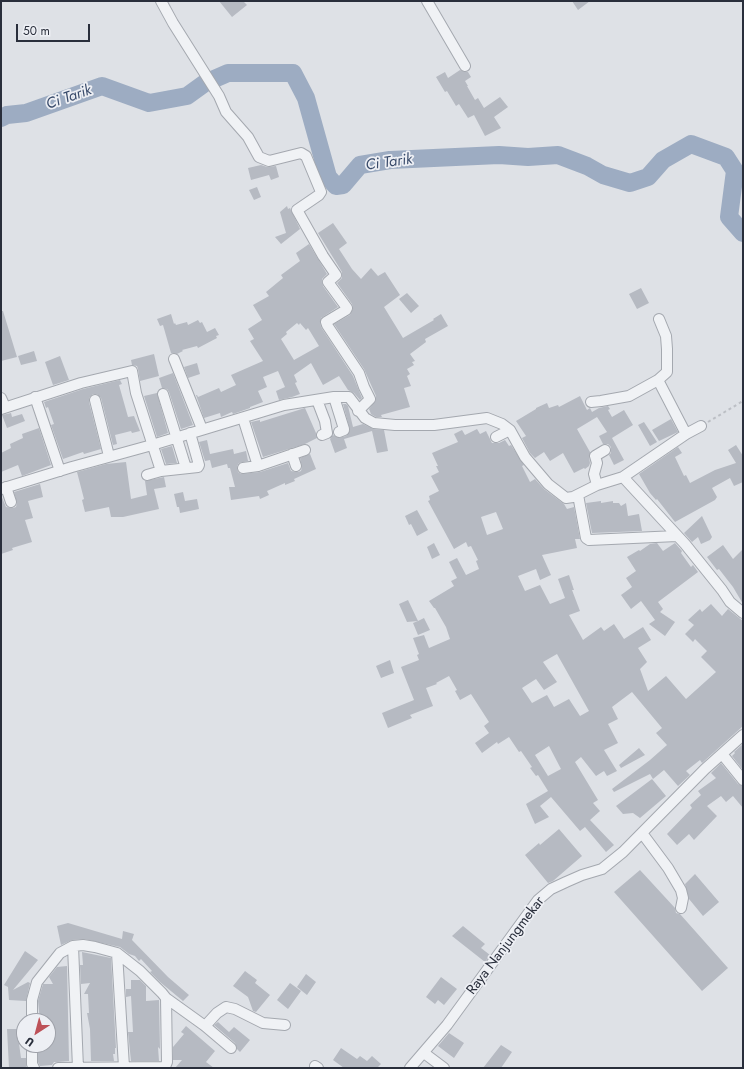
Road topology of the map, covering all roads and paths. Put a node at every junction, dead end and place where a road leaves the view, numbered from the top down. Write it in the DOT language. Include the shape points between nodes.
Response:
graph roads {
  1 [pos="161,1"];
  2 [pos="427,1"];
  3 [pos="465,66"];
  4 [pos="659,319"];
  5 [pos="174,359"];
  6 [pos="658,380"];
  7 [pos="163,394"];
  8 [pos="35,397"];
  9 [pos="334,397"];
  10 [pos="95,400"];
  11 [pos="317,400"];
  12 [pos="743,400"];
  13 [pos="591,402"];
  14 [pos="2,405"];
  15 [pos="358,411"];
  16 [pos="243,418"];
  17 [pos="700,426"];
  18 [pos="202,429"];
  19 [pos="510,430"];
  20 [pos="339,432"];
  21 [pos="190,433"];
  22 [pos="686,434"];
  23 [pos="322,435"];
  24 [pos="177,437"];
  25 [pos="496,438"];
  26 [pos="152,445"];
  27 [pos="305,450"];
  28 [pos="605,450"];
  29 [pos="292,454"];
  30 [pos="109,456"];
  31 [pos="258,466"];
  32 [pos="296,466"];
  33 [pos="186,468"];
  34 [pos="243,468"];
  35 [pos="60,471"];
  36 [pos="161,471"];
  37 [pos="147,475"];
  38 [pos="623,477"];
  39 [pos="597,485"];
  40 [pos="4,488"];
  41 [pos="578,495"];
  42 [pos="11,502"];
  43 [pos="677,536"];
  44 [pos="743,613"];
  45 [pos="743,735"];
  46 [pos="722,754"];
  47 [pos="743,780"];
  48 [pos="642,833"];
  49 [pos="681,908"];
  50 [pos="73,946"];
  51 [pos="117,953"];
  52 [pos="166,998"];
  53 [pos="32,1013"];
  54 [pos="285,1025"];
  55 [pos="205,1026"];
  56 [pos="231,1048"];
  57 [pos="32,1053"];
  58 [pos="424,1053"];
  59 [pos="78,1067"];
  60 [pos="124,1067"];
  61 [pos="34,1068"];
  62 [pos="58,1068"];
  63 [pos="410,1068"];
  64 [pos="444,1068"];
  1 -- 15 [label="street" via="172,23 204,70 226,112 248,137 259,157 269,161 301,153 306,156 321,192 296,210 336,276 328,282 347,308 326,322 359,372 370,399"];
  2 -- 3 [label="street"];
  4 -- 6 [label="street" via="666,336 667,371"];
  5 -- 18 [label="street"];
  6 -- 13 [label="street" via="629,396"];
  6 -- 22 [label="street"];
  7 -- 24 [label="street"];
  8 -- 14 [label="street"];
  8 -- 26 [label="street" via="132,371"];
  8 -- 35 [label="street"];
  9 -- 11 [label="street"];
  9 -- 15 [label="street" via="349,397"];
  9 -- 20 [label="street" via="344,429"];
  10 -- 30 [label="street"];
  11 -- 16 [label="street" via="284,405"];
  11 -- 23 [label="street" via="327,433"];
  12 -- 17 [label="path"];
  15 -- 19 [label="street" via="374,423 434,425 487,418"];
  16 -- 18 [label="street"];
  16 -- 31 [label="street"];
  17 -- 22 [label="street"];
  18 -- 21 [label="street"];
  19 -- 25 [label="street"];
  19 -- 41 [label="street" via="525,457 548,484 566,498"];
  21 -- 24 [label="street"];
  21 -- 33 [label="street" via="199,465"];
  22 -- 38 [label="street"];
  24 -- 26 [label="street"];
  24 -- 33 [label="street"];
  26 -- 30 [label="street"];
  26 -- 36 [label="street"];
  27 -- 29 [label="street"];
  28 -- 39 [label="street" via="595,456 597,463 594,474"];
  29 -- 31 [label="street"];
  29 -- 32 [label="street"];
  30 -- 35 [label="street"];
  31 -- 34 [label="street"];
  33 -- 36 [label="street"];
  35 -- 40 [label="street"];
  36 -- 37 [label="street"];
  38 -- 39 [label="street"];
  38 -- 43 [label="street"];
  39 -- 41 [label="street"];
  40 -- 42 [label="street"];
  41 -- 43 [label="street" via="586,538 589,540"];
  43 -- 44 [label="street" via="730,602"];
  45 -- 46 [label="street, Raya Nanjungmekar"];
  46 -- 47 [label="street"];
  46 -- 48 [label="street, Raya Nanjungmekar"];
  48 -- 49 [label="street" via="681,890"];
  48 -- 58 [label="street, Raya Nanjungmekar" via="624,852 602,869 551,889 538,900"];
  50 -- 51 [label="street" via="96,947"];
  50 -- 53 [label="street" via="60,953 37,982 32,1000"];
  50 -- 59 [label="street"];
  51 -- 52 [label="street" via="140,971"];
  51 -- 60 [label="street"];
  52 -- 55 [label="street"];
  52 -- 60 [label="street" via="166,1066"];
  54 -- 55 [label="street" via="263,1023 235,1009 226,1008 216,1013"];
  55 -- 56 [label="street"];
  57 -- 61 [label="street"];
  58 -- 63 [label="street, Raya Nanjungmekar"];
  58 -- 64 [label="street"];
  59 -- 60 [label="street"];
  59 -- 62 [label="street"];
}
